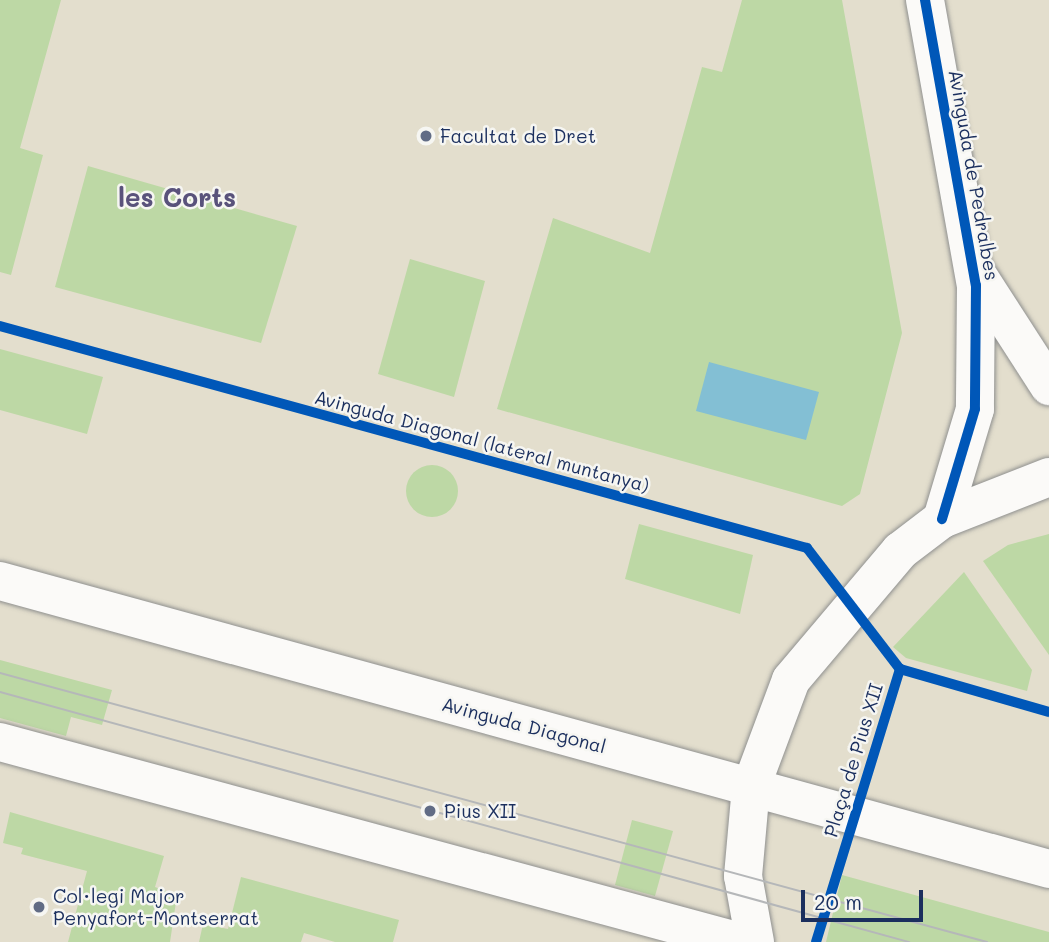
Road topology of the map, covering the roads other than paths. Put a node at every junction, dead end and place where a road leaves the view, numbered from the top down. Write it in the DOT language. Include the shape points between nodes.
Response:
graph roads {
  1 [pos="925,0"];
  2 [pos="975,271"];
  3 [pos="1049,386"];
  4 [pos="1049,477"];
  5 [pos="942,520"];
  6 [pos="0,580"];
  7 [pos="0,742"];
  8 [pos="751,787"];
  9 [pos="1049,869"];
  10 [pos="740,942"];
  11 [pos="755,942"];
  1 -- 2 [label="main road, Avinguda de Pedralbes"];
  2 -- 3 [label="main road, Avinguda de Pedralbes"];
  2 -- 5 [label="main road, Avinguda de Pedralbes" via="975,409"];
  4 -- 5 [label="main road"];
  5 -- 8 [label="main road" via="900,551 817,642 775,714"];
  6 -- 8 [label="main road, Avinguda Diagonal"];
  7 -- 10 [label="main road"];
  8 -- 9 [label="main road, Avinguda Diagonal"];
  8 -- 11 [label="main road" via="743,876"];
}
